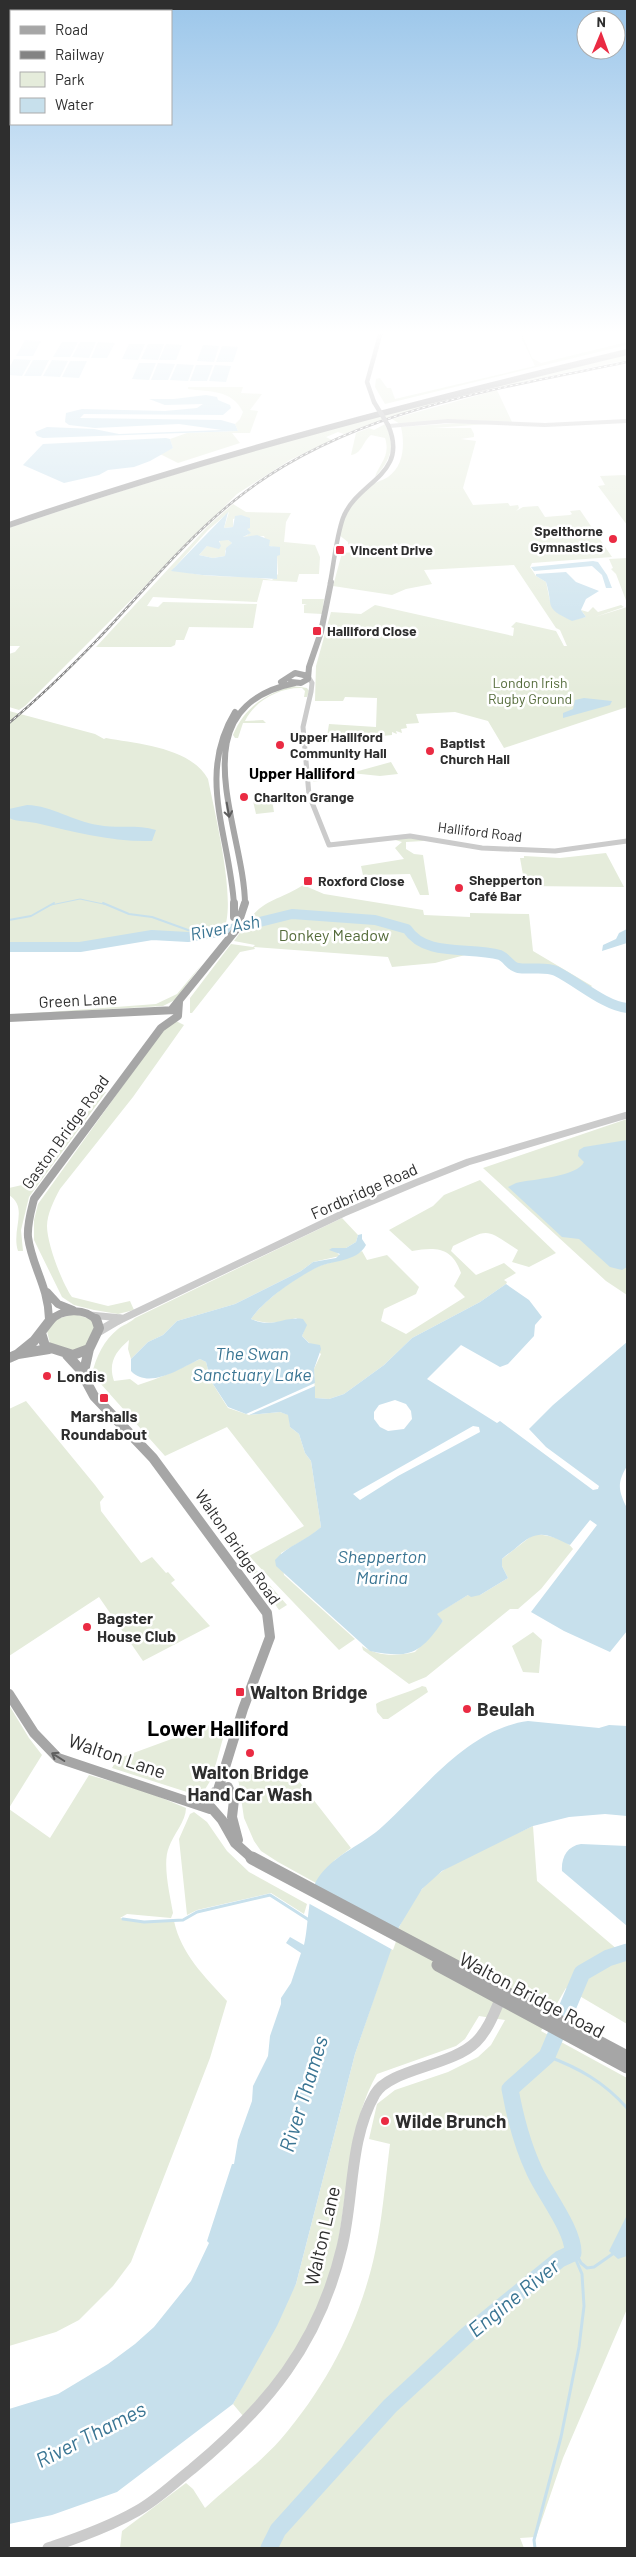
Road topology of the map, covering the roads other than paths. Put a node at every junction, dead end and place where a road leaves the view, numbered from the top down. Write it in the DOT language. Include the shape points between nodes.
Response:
graph roads {
  1 [pos="212,454"];
  2 [pos="230,454"];
  3 [pos="394,454"];
  4 [pos="397,454"];
  5 [pos="371,486"];
  6 [pos="9,520"];
  7 [pos="9,526"];
  8 [pos="312,658"];
  9 [pos="295,673"];
  10 [pos="308,677"];
  11 [pos="288,678"];
  12 [pos="297,683"];
  13 [pos="311,692"];
  14 [pos="627,841"];
  15 [pos="245,905"];
  16 [pos="234,917"];
  17 [pos="233,930"];
  18 [pos="168,1012"];
  19 [pos="9,1018"];
  20 [pos="172,1019"];
  21 [pos="161,1028"];
  22 [pos="627,1115"];
  23 [pos="47,1292"];
  24 [pos="74,1311"];
  25 [pos="90,1315"];
  26 [pos="122,1318"];
  27 [pos="49,1319"];
  28 [pos="98,1332"];
  29 [pos="41,1333"];
  30 [pos="49,1349"];
  31 [pos="89,1349"];
  32 [pos="67,1355"];
  33 [pos="13,1356"];
  34 [pos="83,1376"];
  35 [pos="9,1694"];
  36 [pos="220,1792"];
  37 [pos="184,1798"];
  38 [pos="233,1807"];
  39 [pos="214,1811"];
  40 [pos="246,1855"];
  41 [pos="257,1864"];
  42 [pos="502,1996"];
  43 [pos="528,2009"];
  44 [pos="627,2057"];
  45 [pos="627,2067"];
  46 [pos="48,2548"];
  1 -- 6 [label="highway"];
  2 -- 7 [label="highway"];
  3 -- 5 [label="main road" via="389,466"];
  4 -- 5 [label="main road" via="392,467"];
  5 -- 8 [label="main road" via="351,504 343,518 321,632"];
  8 -- 9 [label="main road"];
  8 -- 10 [label="main road"];
  9 -- 10 [label="main road"];
  9 -- 11 [label="main road"];
  10 -- 12 [label="main road"];
  10 -- 13 [label="street" via="312,682"];
  11 -- 12 [label="main road"];
  11 -- 16 [label="main road" via="257,693 241,706 228,722 218,746 215,781 232,876"];
  12 -- 13 [label="street" via="306,685"];
  12 -- 15 [label="main road, one-way" via="276,687 252,702 238,716 227,740 224,762 226,794 245,884"];
  13 -- 14 [label="street, Halliford Road" via="303,727 309,794 330,845 410,836 482,848 555,851"];
  15 -- 16 [label="main road" via="240,906"];
  15 -- 17 [label="main road"];
  16 -- 17 [label="main road"];
  17 -- 18 [label="main road, Gaston Bridge Road"];
  18 -- 19 [label="main road, Green Lane" via="148,1010"];
  18 -- 20 [label="main road, Green Lane"];
  18 -- 21 [label="main road, Gaston Bridge Road"];
  20 -- 21 [label="main road, Gaston Bridge Road"];
  21 -- 23 [label="main road, Gaston Bridge Road" via="34,1199 28,1219 27,1241"];
  22 -- 26 [label="street, Fordbridge Road" via="468,1162 415,1183"];
  23 -- 24 [label="main road, Gaston Bridge Road" via="58,1304"];
  23 -- 27 [label="main road, Gaston Bridge Road"];
  24 -- 25 [label="main road"];
  24 -- 27 [label="main road" via="60,1312"];
  25 -- 26 [label="street"];
  25 -- 28 [label="main road" via="98,1323"];
  26 -- 28 [label="street, Fordbridge Road"];
  27 -- 29 [label="main road"];
  28 -- 31 [label="main road"];
  29 -- 30 [label="main road" via="42,1342"];
  29 -- 33 [label="main road"];
  30 -- 32 [label="main road"];
  30 -- 33 [label="main road"];
  31 -- 32 [label="main road"];
  31 -- 34 [label="main road"];
  32 -- 34 [label="main road, Walton Bridge Road" via="74,1360"];
  34 -- 36 [label="main road, Walton Bridge Road" via="104,1409 153,1458 267,1613 270,1637 243,1708"];
  37 -- 35 [label="main road, Walton Lane, one-way" via="70,1763 47,1749"];
  36 -- 37 [label="main road, Walton Lane" via="201,1799"];
  36 -- 38 [label="main road, Walton Bridge Road" via="234,1800"];
  36 -- 39 [label="main road, Walton Bridge Road" via="208,1801"];
  37 -- 39 [label="main road, Walton Lane"];
  38 -- 39 [label="main road" via="228,1812"];
  38 -- 40 [label="main road, Walton Bridge Road" via="235,1833"];
  39 -- 40 [label="main road, Walton Bridge Road"];
  40 -- 41 [label="main road, Walton Bridge Road"];
  41 -- 42 [label="main road, Walton Bridge Road"];
  42 -- 43 [label="main road, Walton Bridge Road"];
  42 -- 46 [label="street, Walton Lane" via="486,2032 469,2049 452,2059 388,2081 374,2094 362,2133 334,2278 305,2345 266,2402 221,2446 139,2510"];
  43 -- 44 [label="main road, Walton Bridge Road"];
  43 -- 45 [label="main road, Walton Bridge Road"];
}
